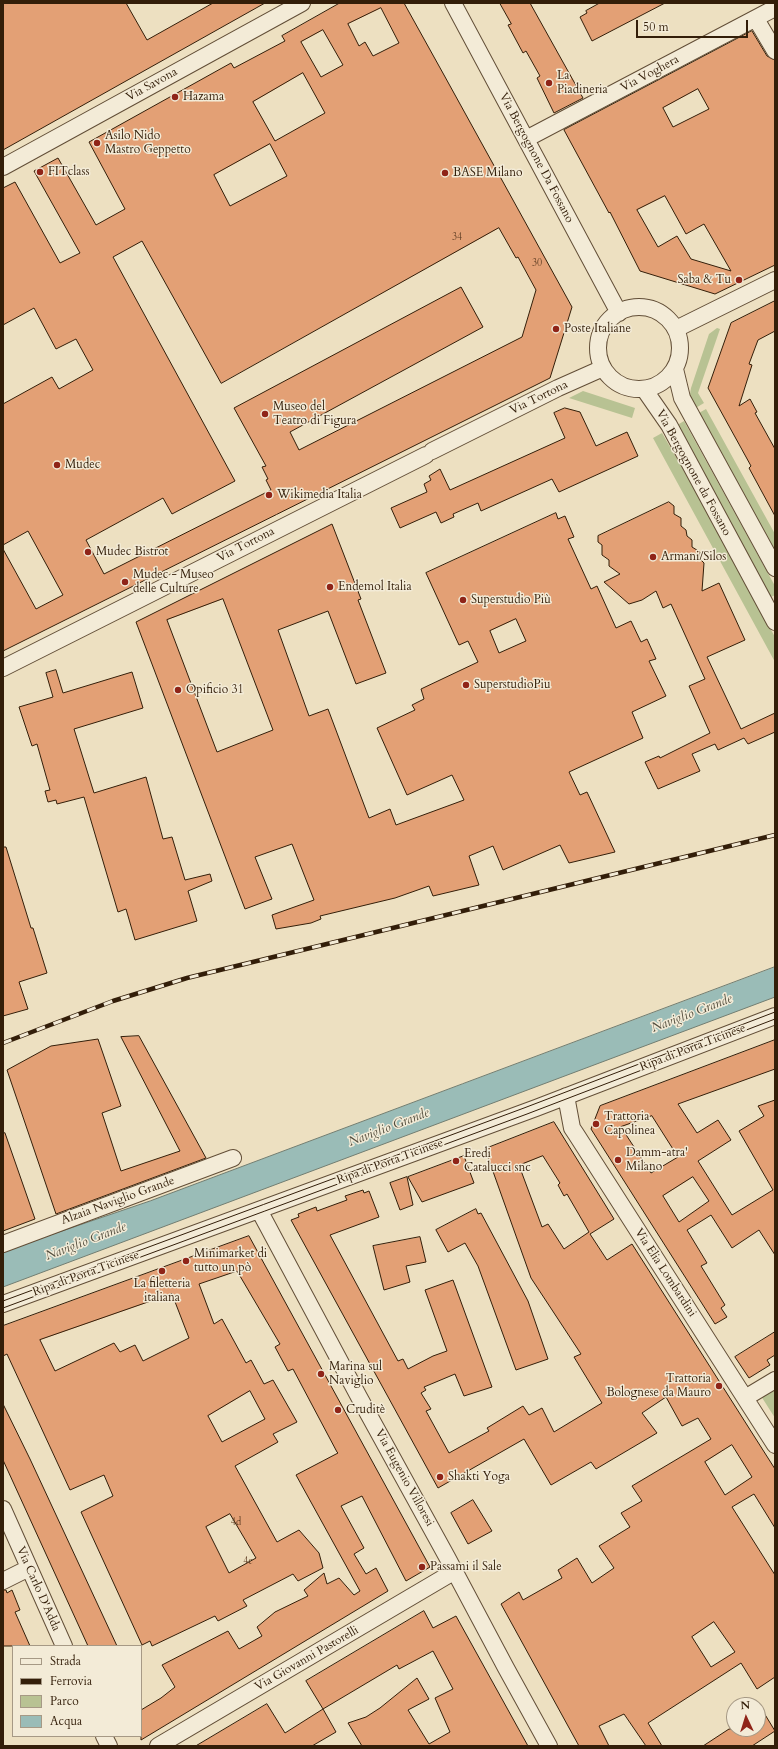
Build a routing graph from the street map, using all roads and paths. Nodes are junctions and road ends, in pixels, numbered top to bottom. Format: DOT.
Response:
graph roads {
  1 [pos="302,3"];
  2 [pos="453,3"];
  3 [pos="775,8"];
  4 [pos="756,18"];
  5 [pos="775,52"];
  6 [pos="526,139"];
  7 [pos="3,167"];
  8 [pos="775,280"];
  9 [pos="619,313"];
  10 [pos="676,329"];
  11 [pos="603,368"];
  12 [pos="675,369"];
  13 [pos="644,389"];
  14 [pos="775,568"];
  15 [pos="775,622"];
  16 [pos="3,668"];
  17 [pos="775,1016"];
  18 [pos="566,1096"];
  19 [pos="233,1158"];
  20 [pos="259,1210"];
  21 [pos="3,1244"];
  22 [pos="3,1304"];
  23 [pos="775,1380"];
  24 [pos="745,1398"];
  25 [pos="775,1445"];
  26 [pos="3,1509"];
  27 [pos="29,1568"];
  28 [pos="455,1571"];
  29 [pos="3,1581"];
  30 [pos="64,1645"];
  31 [pos="104,1737"];
  32 [pos="109,1746"];
  33 [pos="158,1746"];
  34 [pos="550,1746"];
  1 -- 7 [label="street, Via Savona"];
  2 -- 6 [label="street, Via Bergognone Da Fossano"];
  3 -- 4 [label="street, Via Voghera"];
  4 -- 5 [label="street"];
  4 -- 6 [label="street, Via Voghera"];
  6 -- 9 [label="street, Via Bergognone Da Fossano"];
  8 -- 10 [label="street"];
  9 -- 10 [label="street"];
  9 -- 11 [label="street"];
  10 -- 12 [label="street"];
  11 -- 13 [label="street"];
  11 -- 16 [label="street, Via Tortona"];
  12 -- 13 [label="street"];
  12 -- 14 [label="street"];
  13 -- 15 [label="street, Via Bergognone da Fossano"];
  17 -- 18 [label="street, Ripa di Porta Ticinese"];
  18 -- 20 [label="street, Ripa di Porta Ticinese"];
  18 -- 24 [label="street, Via Elia Lombardini"];
  19 -- 21 [label="street, Alzaia Naviglio Grande"];
  20 -- 22 [label="street, Ripa di Porta Ticinese"];
  20 -- 28 [label="street, Via Eugenio Villoresi"];
  23 -- 24 [label="street"];
  24 -- 25 [label="street, Via Elia Lombardini"];
  26 -- 27 [label="street, Via Carlo D'Adda"];
  27 -- 29 [label="street"];
  27 -- 30 [label="street, Via Carlo D'Adda"];
  28 -- 33 [label="street, Via Giovanni Pastorelli"];
  28 -- 34 [label="street, Via Eugenio Villoresi"];
  31 -- 32 [label="street"];
}
